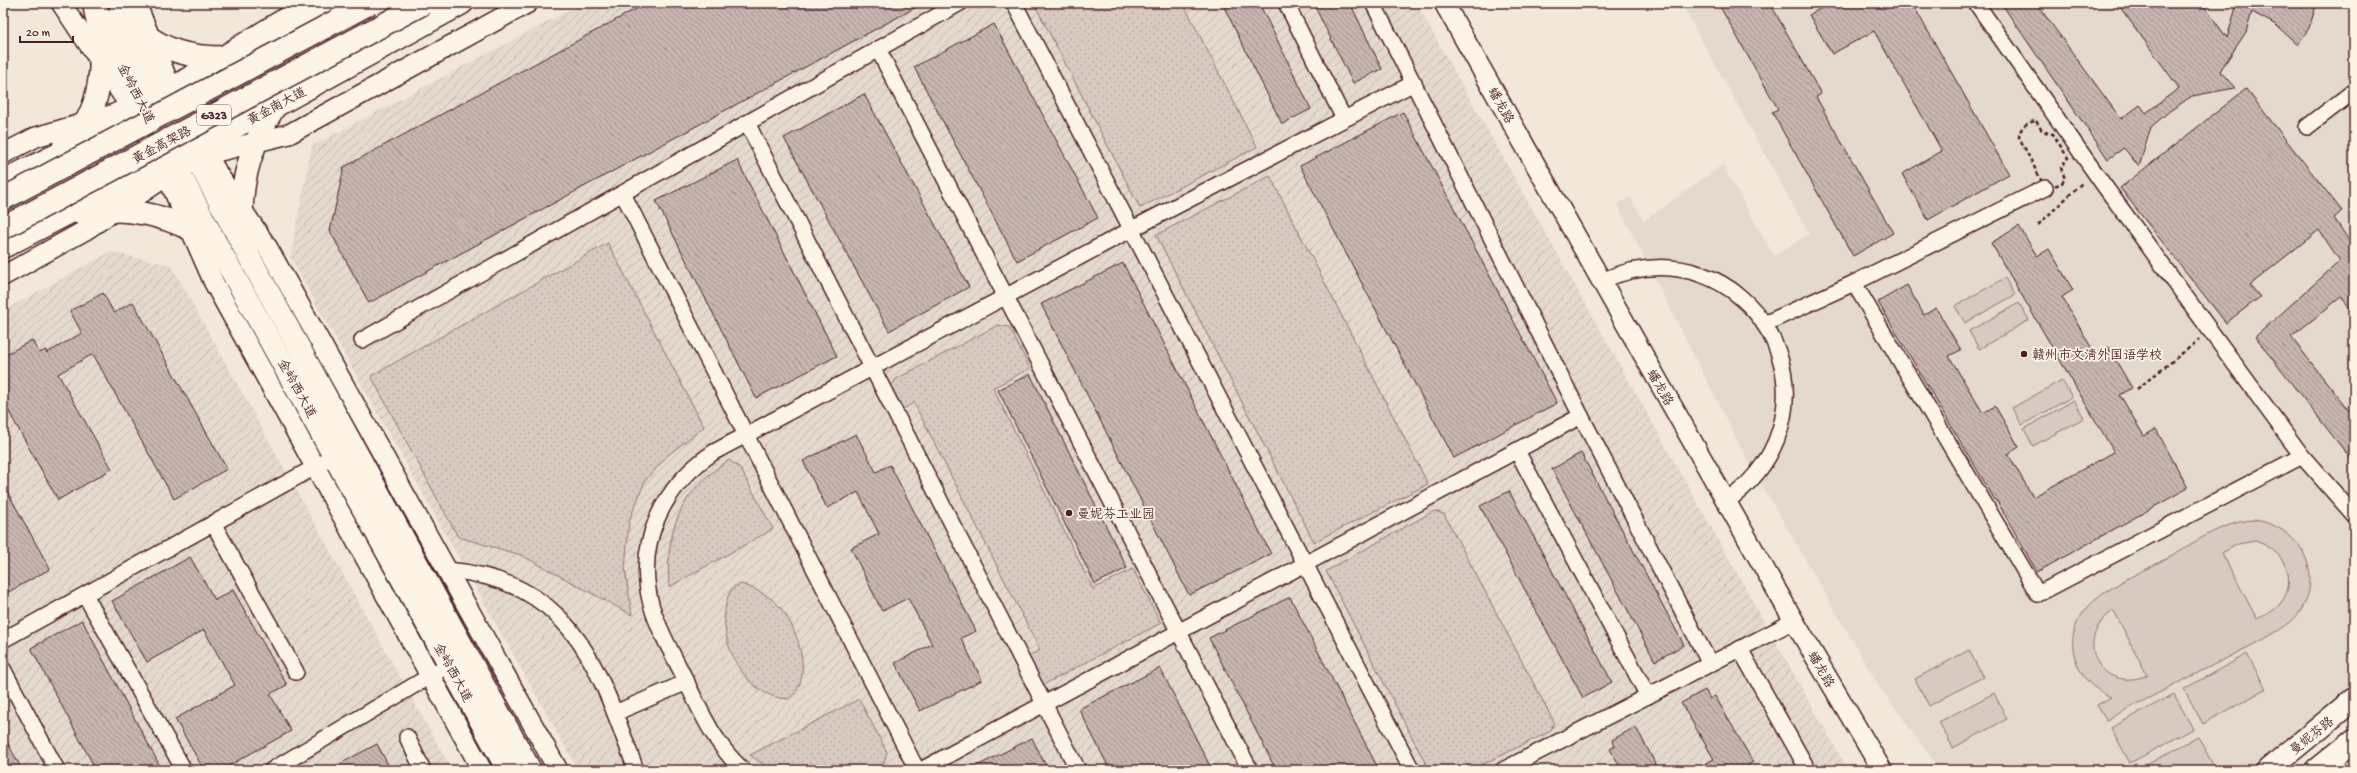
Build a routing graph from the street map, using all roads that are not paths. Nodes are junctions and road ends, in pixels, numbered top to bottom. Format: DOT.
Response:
graph roads {
  1 [pos="61,3"];
  2 [pos="309,3"];
  3 [pos="343,3"];
  4 [pos="370,3"];
  5 [pos="424,3"];
  6 [pos="462,3"];
  7 [pos="528,3"];
  8 [pos="960,3"];
  9 [pos="1014,3"];
  10 [pos="1286,3"];
  11 [pos="1373,3"];
  12 [pos="1444,3"];
  13 [pos="1976,3"];
  14 [pos="112,6"];
  15 [pos="151,39"];
  16 [pos="878,49"];
  17 [pos="246,57"];
  18 [pos="216,59"];
  19 [pos="100,63"];
  20 [pos="1414,83"];
  21 [pos="2354,91"];
  22 [pos="169,95"];
  23 [pos="275,106"];
  24 [pos="139,110"];
  25 [pos="1344,119"];
  26 [pos="86,122"];
  27 [pos="747,123"];
  28 [pos="2307,127"];
  29 [pos="256,142"];
  30 [pos="200,152"];
  31 [pos="3,154"];
  32 [pos="33,166"];
  33 [pos="170,168"];
  34 [pos="3,181"];
  35 [pos="2045,188"];
  36 [pos="623,194"];
  37 [pos="3,199"];
  38 [pos="116,210"];
  39 [pos="242,210"];
  40 [pos="61,217"];
  41 [pos="3,228"];
  42 [pos="190,228"];
  43 [pos="1132,229"];
  44 [pos="218,245"];
  45 [pos="3,247"];
  46 [pos="246,252"];
  47 [pos="3,276"];
  48 [pos="1601,281"];
  49 [pos="1854,283"];
  50 [pos="1006,297"];
  51 [pos="1764,324"];
  52 [pos="362,340"];
  53 [pos="872,368"];
  54 [pos="1581,416"];
  55 [pos="746,435"];
  56 [pos="1517,451"];
  57 [pos="335,455"];
  58 [pos="2302,456"];
  59 [pos="315,466"];
  60 [pos="1726,502"];
  61 [pos="2354,515"];
  62 [pos="213,523"];
  63 [pos="1306,564"];
  64 [pos="448,570"];
  65 [pos="85,595"];
  66 [pos="1794,621"];
  67 [pos="1179,632"];
  68 [pos="3,640"];
  69 [pos="1740,649"];
  70 [pos="450,664"];
  71 [pos="1710,664"];
  72 [pos="3,669"];
  73 [pos="296,672"];
  74 [pos="430,675"];
  75 [pos="687,682"];
  76 [pos="1648,696"];
  77 [pos="2354,700"];
  78 [pos="1044,704"];
  79 [pos="615,713"];
  80 [pos="407,737"];
  81 [pos="2354,740"];
  82 [pos="57,770"];
  83 [pos="184,770"];
  84 [pos="272,770"];
  85 [pos="423,770"];
  86 [pos="482,770"];
  87 [pos="508,770"];
  88 [pos="530,770"];
  89 [pos="558,770"];
  90 [pos="636,770"];
  91 [pos="743,770"];
  92 [pos="917,770"];
  93 [pos="921,770"];
  94 [pos="1078,770"];
  95 [pos="1250,770"];
  96 [pos="1412,770"];
  97 [pos="1503,770"];
  98 [pos="1808,770"];
  99 [pos="1882,770"];
  100 [pos="2268,770"];
  101 [pos="2317,770"];
  1 -- 19 [label="street"];
  2 -- 18 [label="street"];
  3 -- 17 [label="main road"];
  4 -- 37 [label="main road, 黄金高架路 / G323, bridge"];
  5 -- 41 [label="main road, 黄金高架路 / G323, bridge"];
  6 -- 23 [label="main road, 黄金南大道"];
  7 -- 29 [label="street"];
  8 -- 16 [label="street"];
  9 -- 43 [label="street"];
  10 -- 25 [label="street"];
  11 -- 20 [label="street"];
  12 -- 48 [label="street, 蟠龙路"];
  13 -- 58 [label="street"];
  14 -- 15 [label="main road"];
  14 -- 19 [label="main road"];
  14 -- 22 [label="main road, 金岭西大道"];
  14 -- 24 [label="main road, 金岭西大道"];
  15 -- 18 [label="main road"];
  15 -- 22 [label="street"];
  16 -- 27 [label="street"];
  16 -- 50 [label="street"];
  17 -- 18 [label="main road"];
  17 -- 22 [label="main road"];
  18 -- 22 [label="street"];
  19 -- 24 [label="street"];
  19 -- 26 [label="main road"];
  20 -- 25 [label="street"];
  20 -- 54 [label="street"];
  21 -- 28 [label="street"];
  22 -- 24 [label="main road"];
  22 -- 30 [label="main road, 金岭西大道"];
  23 -- 29 [label="main road"];
  23 -- 30 [label="main road, 黄金南大道"];
  24 -- 26 [label="street"];
  24 -- 32 [label="main road"];
  24 -- 33 [label="main road, 金岭西大道"];
  25 -- 43 [label="street"];
  26 -- 31 [label="street"];
  26 -- 32 [label="main road"];
  27 -- 36 [label="street"];
  27 -- 53 [label="street"];
  29 -- 30 [label="street"];
  29 -- 39 [label="main road"];
  30 -- 33 [label="main road, 黄金南大道"];
  30 -- 39 [label="street"];
  30 -- 46 [label="main road, 金岭西大道"];
  32 -- 34 [label="main road"];
  33 -- 38 [label="street"];
  33 -- 40 [label="main road, 黄金南大道"];
  33 -- 42 [label="street"];
  33 -- 44 [label="main road, 金岭西大道"];
  35 -- 49 [label="street"];
  36 -- 52 [label="street"];
  36 -- 55 [label="street"];
  38 -- 40 [label="main road"];
  38 -- 42 [label="main road"];
  38 -- 47 [label="street"];
  39 -- 46 [label="main road"];
  39 -- 64 [label="street"];
  40 -- 45 [label="main road, 黄金南大道"];
  42 -- 44 [label="main road"];
  42 -- 59 [label="street"];
  43 -- 50 [label="street"];
  43 -- 63 [label="street"];
  44 -- 57 [label="main road, 金岭西大道"];
  46 -- 88 [label="main road, 金岭西大道"];
  48 -- 51 [label="street"];
  48 -- 60 [label="street, 蟠龙路"];
  49 -- 51 [label="street"];
  49 -- 58 [label="street"];
  50 -- 53 [label="street"];
  50 -- 67 [label="street"];
  51 -- 60 [label="street"];
  53 -- 55 [label="street"];
  53 -- 78 [label="street"];
  54 -- 56 [label="street"];
  54 -- 71 [label="street"];
  55 -- 75 [label="street"];
  55 -- 92 [label="street"];
  56 -- 63 [label="street"];
  56 -- 76 [label="street"];
  57 -- 59 [label="street"];
  57 -- 70 [label="main road, 金岭西大道"];
  58 -- 61 [label="street"];
  59 -- 62 [label="street"];
  59 -- 74 [label="street"];
  60 -- 66 [label="street, 蟠龙路"];
  62 -- 65 [label="street"];
  62 -- 73 [label="street"];
  63 -- 67 [label="street"];
  63 -- 96 [label="street"];
  64 -- 79 [label="street"];
  64 -- 89 [label="street"];
  65 -- 68 [label="street"];
  65 -- 83 [label="street"];
  66 -- 69 [label="street"];
  66 -- 99 [label="street, 蟠龙路"];
  67 -- 78 [label="street"];
  67 -- 95 [label="street"];
  69 -- 71 [label="street"];
  69 -- 98 [label="street"];
  70 -- 74 [label="street"];
  70 -- 87 [label="main road, 金岭西大道"];
  71 -- 76 [label="street"];
  72 -- 82 [label="street"];
  74 -- 84 [label="street"];
  74 -- 86 [label="street"];
  75 -- 79 [label="street"];
  75 -- 91 [label="street"];
  76 -- 97 [label="street"];
  77 -- 100 [label="main road, 曼妮芬路"];
  78 -- 93 [label="street"];
  78 -- 94 [label="street"];
  79 -- 90 [label="street"];
  80 -- 85 [label="street"];
  81 -- 101 [label="main road"];
}
